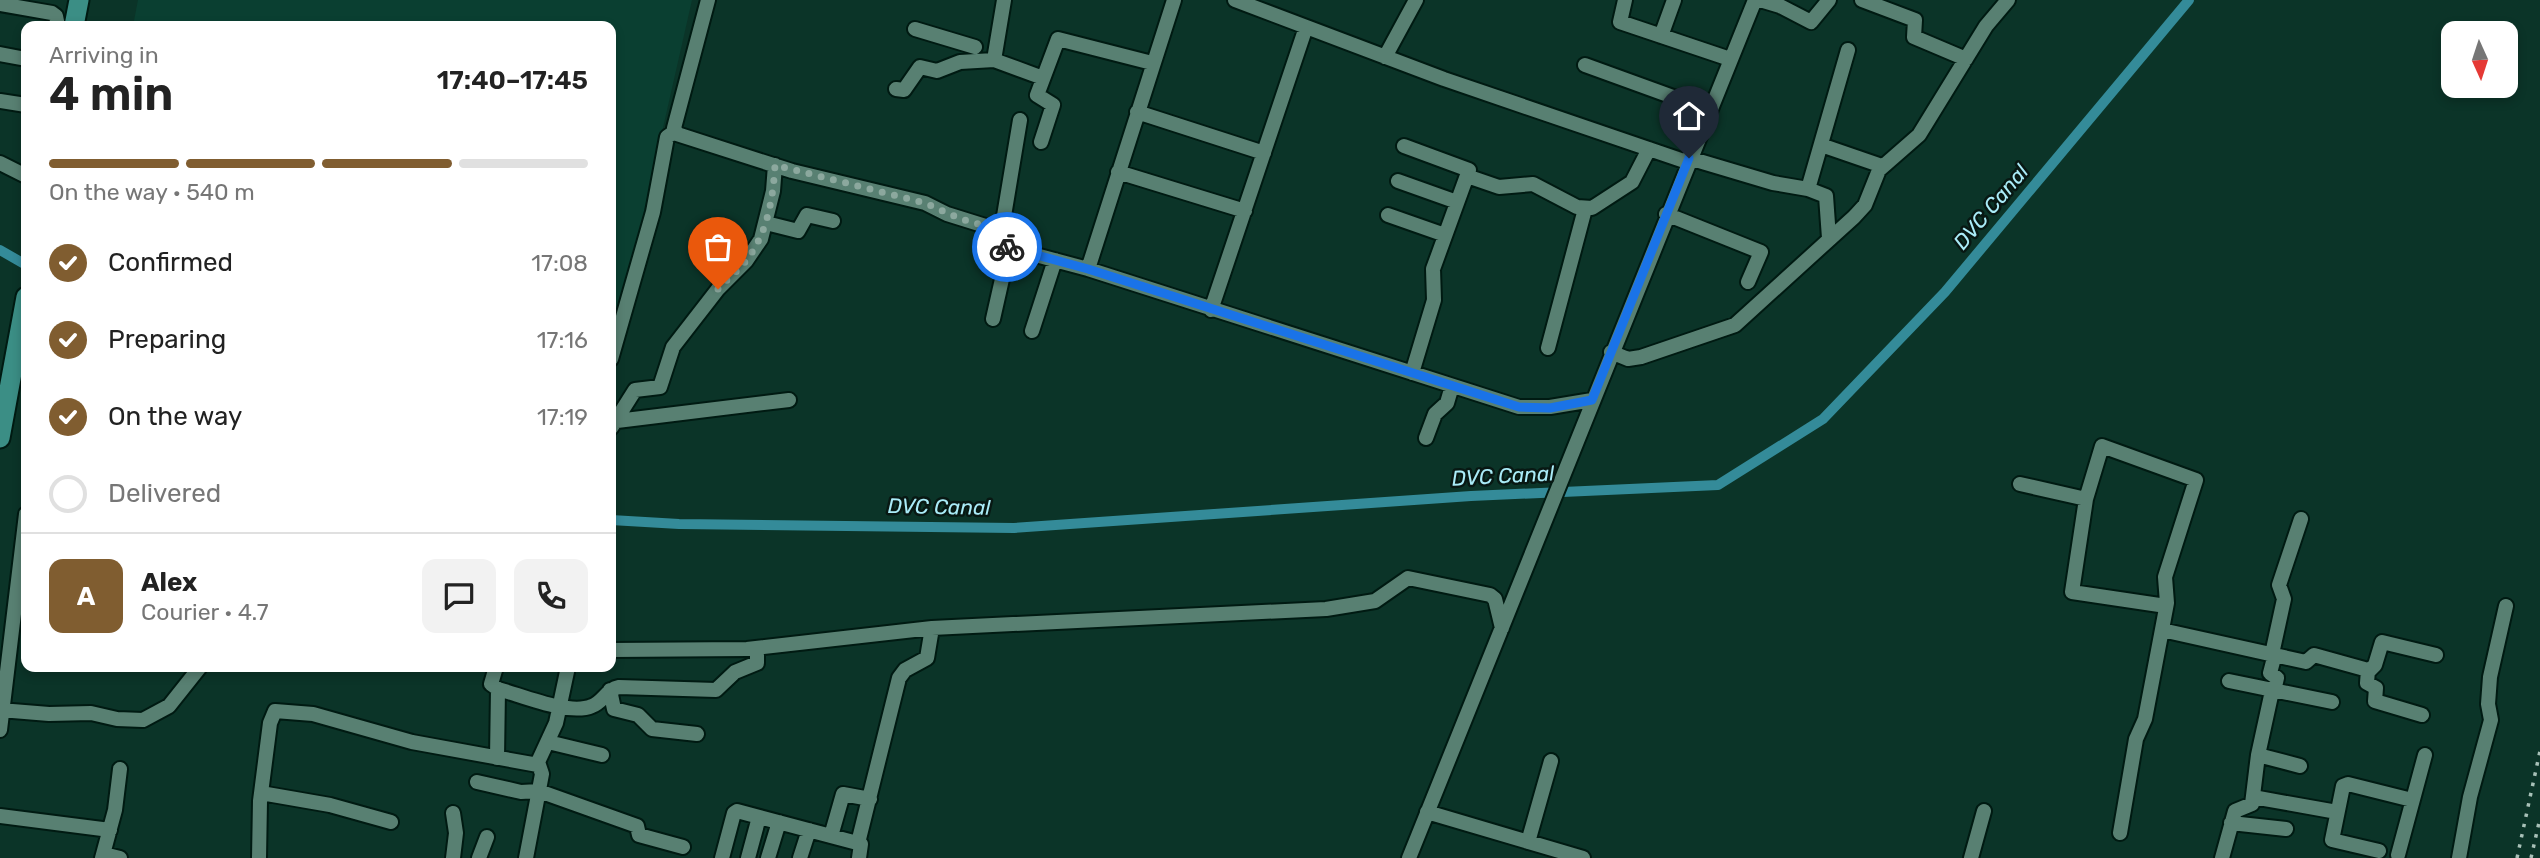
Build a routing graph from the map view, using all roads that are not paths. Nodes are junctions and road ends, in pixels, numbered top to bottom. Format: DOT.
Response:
graph roads {
  1 [pos="79,0"];
  2 [pos="708,0"];
  3 [pos="1004,0"];
  4 [pos="1174,0"];
  5 [pos="1236,0"];
  6 [pos="1416,0"];
  7 [pos="1625,0"];
  8 [pos="1674,0"];
  9 [pos="1755,0"];
  10 [pos="1760,0"];
  11 [pos="1829,0"];
  12 [pos="1862,0"];
  13 [pos="2008,0"];
  14 [pos="0,4"];
  15 [pos="57,21"];
  16 [pos="75,21"];
  17 [pos="1306,27"];
  18 [pos="915,29"];
  19 [pos="1661,36"];
  20 [pos="975,47"];
  21 [pos="1848,50"];
  22 [pos="0,54"];
  23 [pos="1385,57"];
  24 [pos="21,58"];
  25 [pos="1730,59"];
  26 [pos="1966,59"];
  27 [pos="994,60"];
  28 [pos="1152,63"];
  29 [pos="1585,65"];
  30 [pos="1043,78"];
  31 [pos="896,89"];
  32 [pos="0,101"];
  33 [pos="21,104"];
  34 [pos="1709,110"];
  35 [pos="1137,112"];
  36 [pos="1020,120"];
  37 [pos="674,132"];
  38 [pos="1041,142"];
  39 [pos="1821,145"];
  40 [pos="1404,146"];
  41 [pos="1650,149"];
  42 [pos="1264,153"];
  43 [pos="1688,160"];
  44 [pos="0,163"];
  45 [pos="775,165"];
  46 [pos="1882,166"];
  47 [pos="1118,172"];
  48 [pos="21,174"];
  49 [pos="1467,176"];
  50 [pos="1398,181"];
  51 [pos="1808,189"];
  52 [pos="1457,202"];
  53 [pos="1585,209"];
  54 [pos="1245,211"];
  55 [pos="1666,214"];
  56 [pos="1388,215"];
  57 [pos="833,221"];
  58 [pos="766,223"];
  59 [pos="997,232"];
  60 [pos="1445,235"];
  61 [pos="1829,238"];
  62 [pos="1009,248"];
  63 [pos="1055,260"];
  64 [pos="1088,269"];
  65 [pos="1748,282"];
  66 [pos="1211,310"];
  67 [pos="993,319"];
  68 [pos="1032,331"];
  69 [pos="21,339"];
  70 [pos="616,342"];
  71 [pos="1548,348"];
  72 [pos="1611,352"];
  73 [pos="17,373"];
  74 [pos="1412,373"];
  75 [pos="1452,386"];
  76 [pos="789,400"];
  77 [pos="1590,405"];
  78 [pos="616,422"];
  79 [pos="616,425"];
  80 [pos="0,433"];
  81 [pos="0,438"];
  82 [pos="1426,438"];
  83 [pos="2020,484"];
  84 [pos="2086,499"];
  85 [pos="2301,519"];
  86 [pos="21,553"];
  87 [pos="2166,606"];
  88 [pos="2507,606"];
  89 [pos="932,628"];
  90 [pos="1502,628"];
  91 [pos="2162,630"];
  92 [pos="757,649"];
  93 [pos="616,650"];
  94 [pos="2273,654"];
  95 [pos="2436,655"];
  96 [pos="2369,671"];
  97 [pos="196,672"];
  98 [pos="495,672"];
  99 [pos="567,672"];
  100 [pos="2229,681"];
  101 [pos="498,689"];
  102 [pos="610,690"];
  103 [pos="2273,691"];
  104 [pos="2332,702"];
  105 [pos="560,707"];
  106 [pos="1,710"];
  107 [pos="2422,715"];
  108 [pos="0,730"];
  109 [pos="697,734"];
  110 [pos="548,742"];
  111 [pos="602,755"];
  112 [pos="2258,755"];
  113 [pos="2425,755"];
  114 [pos="497,758"];
  115 [pos="1551,761"];
  116 [pos="538,765"];
  117 [pos="2300,766"];
  118 [pos="120,769"];
  119 [pos="477,782"];
  120 [pos="539,791"];
  121 [pos="261,793"];
  122 [pos="2253,797"];
  123 [pos="870,799"];
  124 [pos="2412,800"];
  125 [pos="1984,811"];
  126 [pos="1427,812"];
  127 [pos="2337,812"];
  128 [pos="453,813"];
  129 [pos="0,816"];
  130 [pos="759,817"];
  131 [pos="391,822"];
  132 [pos="779,822"];
  133 [pos="2231,822"];
  134 [pos="2286,829"];
  135 [pos="110,830"];
  136 [pos="809,830"];
  137 [pos="2120,833"];
  138 [pos="831,836"];
  139 [pos="487,837"];
  140 [pos="1528,842"];
  141 [pos="683,847"];
  142 [pos="859,851"];
  143 [pos="2379,851"];
  144 [pos="2399,855"];
  145 [pos="103,856"];
  146 [pos="120,858"];
  147 [pos="259,858"];
  148 [pos="453,858"];
  149 [pos="479,858"];
  150 [pos="526,858"];
  151 [pos="722,858"];
  152 [pos="748,858"];
  153 [pos="768,858"];
  154 [pos="800,858"];
  155 [pos="1409,858"];
  156 [pos="1583,858"];
  157 [pos="1970,858"];
  158 [pos="2222,858"];
  159 [pos="2459,858"];
  1 -- 16 [label="main road"];
  2 -- 37 [label="street"];
  3 -- 27 [label="street"];
  4 -- 28 [label="street"];
  5 -- 17 [label="street"];
  6 -- 23 [label="street"];
  7 -- 19 [label="street"];
  8 -- 19 [label="street"];
  9 -- 25 [label="street"];
  10 -- 11 [label="street"];
  12 -- 26 [label="street"];
  13 -- 26 [label="street"];
  14 -- 15 [label="street"];
  17 -- 23 [label="street"];
  17 -- 42 [label="street"];
  18 -- 20 [label="street"];
  19 -- 25 [label="street"];
  21 -- 39 [label="street"];
  22 -- 24 [label="street"];
  23 -- 41 [label="street"];
  25 -- 34 [label="street"];
  26 -- 46 [label="street"];
  27 -- 30 [label="street"];
  27 -- 31 [label="street"];
  28 -- 30 [label="street"];
  28 -- 35 [label="street"];
  29 -- 34 [label="street"];
  30 -- 38 [label="street"];
  32 -- 33 [label="street"];
  34 -- 43 [label="street"];
  35 -- 42 [label="street"];
  35 -- 47 [label="street"];
  36 -- 59 [label="street"];
  37 -- 45 [label="street"];
  37 -- 70 [label="street"];
  39 -- 46 [label="street"];
  39 -- 51 [label="street"];
  40 -- 49 [label="street"];
  41 -- 43 [label="street"];
  41 -- 53 [label="street"];
  42 -- 54 [label="street"];
  43 -- 51 [label="street"];
  43 -- 55 [label="street"];
  44 -- 48 [label="street"];
  45 -- 58 [label="street"];
  45 -- 59 [label="street"];
  46 -- 61 [label="street"];
  47 -- 54 [label="street"];
  47 -- 64 [label="street"];
  49 -- 52 [label="street"];
  49 -- 53 [label="street"];
  50 -- 52 [label="street"];
  51 -- 61 [label="street"];
  52 -- 60 [label="street"];
  53 -- 71 [label="street"];
  54 -- 66 [label="street"];
  55 -- 65 [label="street"];
  55 -- 72 [label="street"];
  56 -- 60 [label="street"];
  57 -- 58 [label="street"];
  58 -- 78 [label="street"];
  59 -- 62 [label="street"];
  60 -- 74 [label="street"];
  61 -- 72 [label="street"];
  62 -- 63 [label="street"];
  62 -- 67 [label="street"];
  63 -- 64 [label="street"];
  63 -- 68 [label="street"];
  64 -- 66 [label="street"];
  66 -- 74 [label="street"];
  69 -- 73 [label="main road"];
  72 -- 77 [label="street"];
  73 -- 80 [label="main road"];
  74 -- 75 [label="street"];
  75 -- 77 [label="street"];
  75 -- 82 [label="street"];
  76 -- 79 [label="street"];
  77 -- 90 [label="street"];
  80 -- 81 [label="main road"];
  83 -- 84 [label="street"];
  84 -- 87 [label="street"];
  84 -- 87 [label="street"];
  85 -- 94 [label="street"];
  86 -- 106 [label="street"];
  87 -- 91 [label="street"];
  88 -- 159 [label="street"];
  89 -- 90 [label="street"];
  89 -- 92 [label="street"];
  89 -- 123 [label="street"];
  90 -- 126 [label="street"];
  91 -- 94 [label="street"];
  91 -- 137 [label="street"];
  92 -- 93 [label="street"];
  92 -- 102 [label="street"];
  94 -- 96 [label="street"];
  94 -- 103 [label="street"];
  95 -- 96 [label="street"];
  96 -- 107 [label="street"];
  97 -- 106 [label="street"];
  98 -- 101 [label="street"];
  99 -- 105 [label="street"];
  100 -- 103 [label="street"];
  101 -- 105 [label="street"];
  101 -- 114 [label="street"];
  102 -- 105 [label="street"];
  102 -- 109 [label="street"];
  103 -- 104 [label="street"];
  103 -- 112 [label="street"];
  105 -- 110 [label="street"];
  106 -- 108 [label="street"];
  110 -- 111 [label="street"];
  110 -- 116 [label="street"];
  112 -- 117 [label="street"];
  112 -- 122 [label="street"];
  113 -- 124 [label="street"];
  114 -- 116 [label="street"];
  114 -- 121 [label="street"];
  115 -- 140 [label="street"];
  116 -- 120 [label="street"];
  118 -- 135 [label="street"];
  119 -- 120 [label="street"];
  120 -- 141 [label="street"];
  120 -- 150 [label="street"];
  121 -- 131 [label="street"];
  121 -- 147 [label="street"];
  122 -- 127 [label="street"];
  122 -- 133 [label="street"];
  123 -- 138 [label="street"];
  123 -- 142 [label="street"];
  124 -- 127 [label="street"];
  124 -- 144 [label="street"];
  125 -- 157 [label="street"];
  126 -- 140 [label="street"];
  126 -- 155 [label="street"];
  127 -- 143 [label="street"];
  128 -- 148 [label="street"];
  129 -- 135 [label="street"];
  130 -- 132 [label="street"];
  130 -- 151 [label="street"];
  130 -- 152 [label="street"];
  132 -- 136 [label="street"];
  132 -- 153 [label="street"];
  133 -- 134 [label="street"];
  133 -- 158 [label="street"];
  135 -- 145 [label="street"];
  136 -- 138 [label="street"];
  136 -- 154 [label="street"];
  138 -- 142 [label="street"];
  139 -- 149 [label="street"];
  140 -- 156 [label="street"];
  145 -- 146 [label="street"];
}
